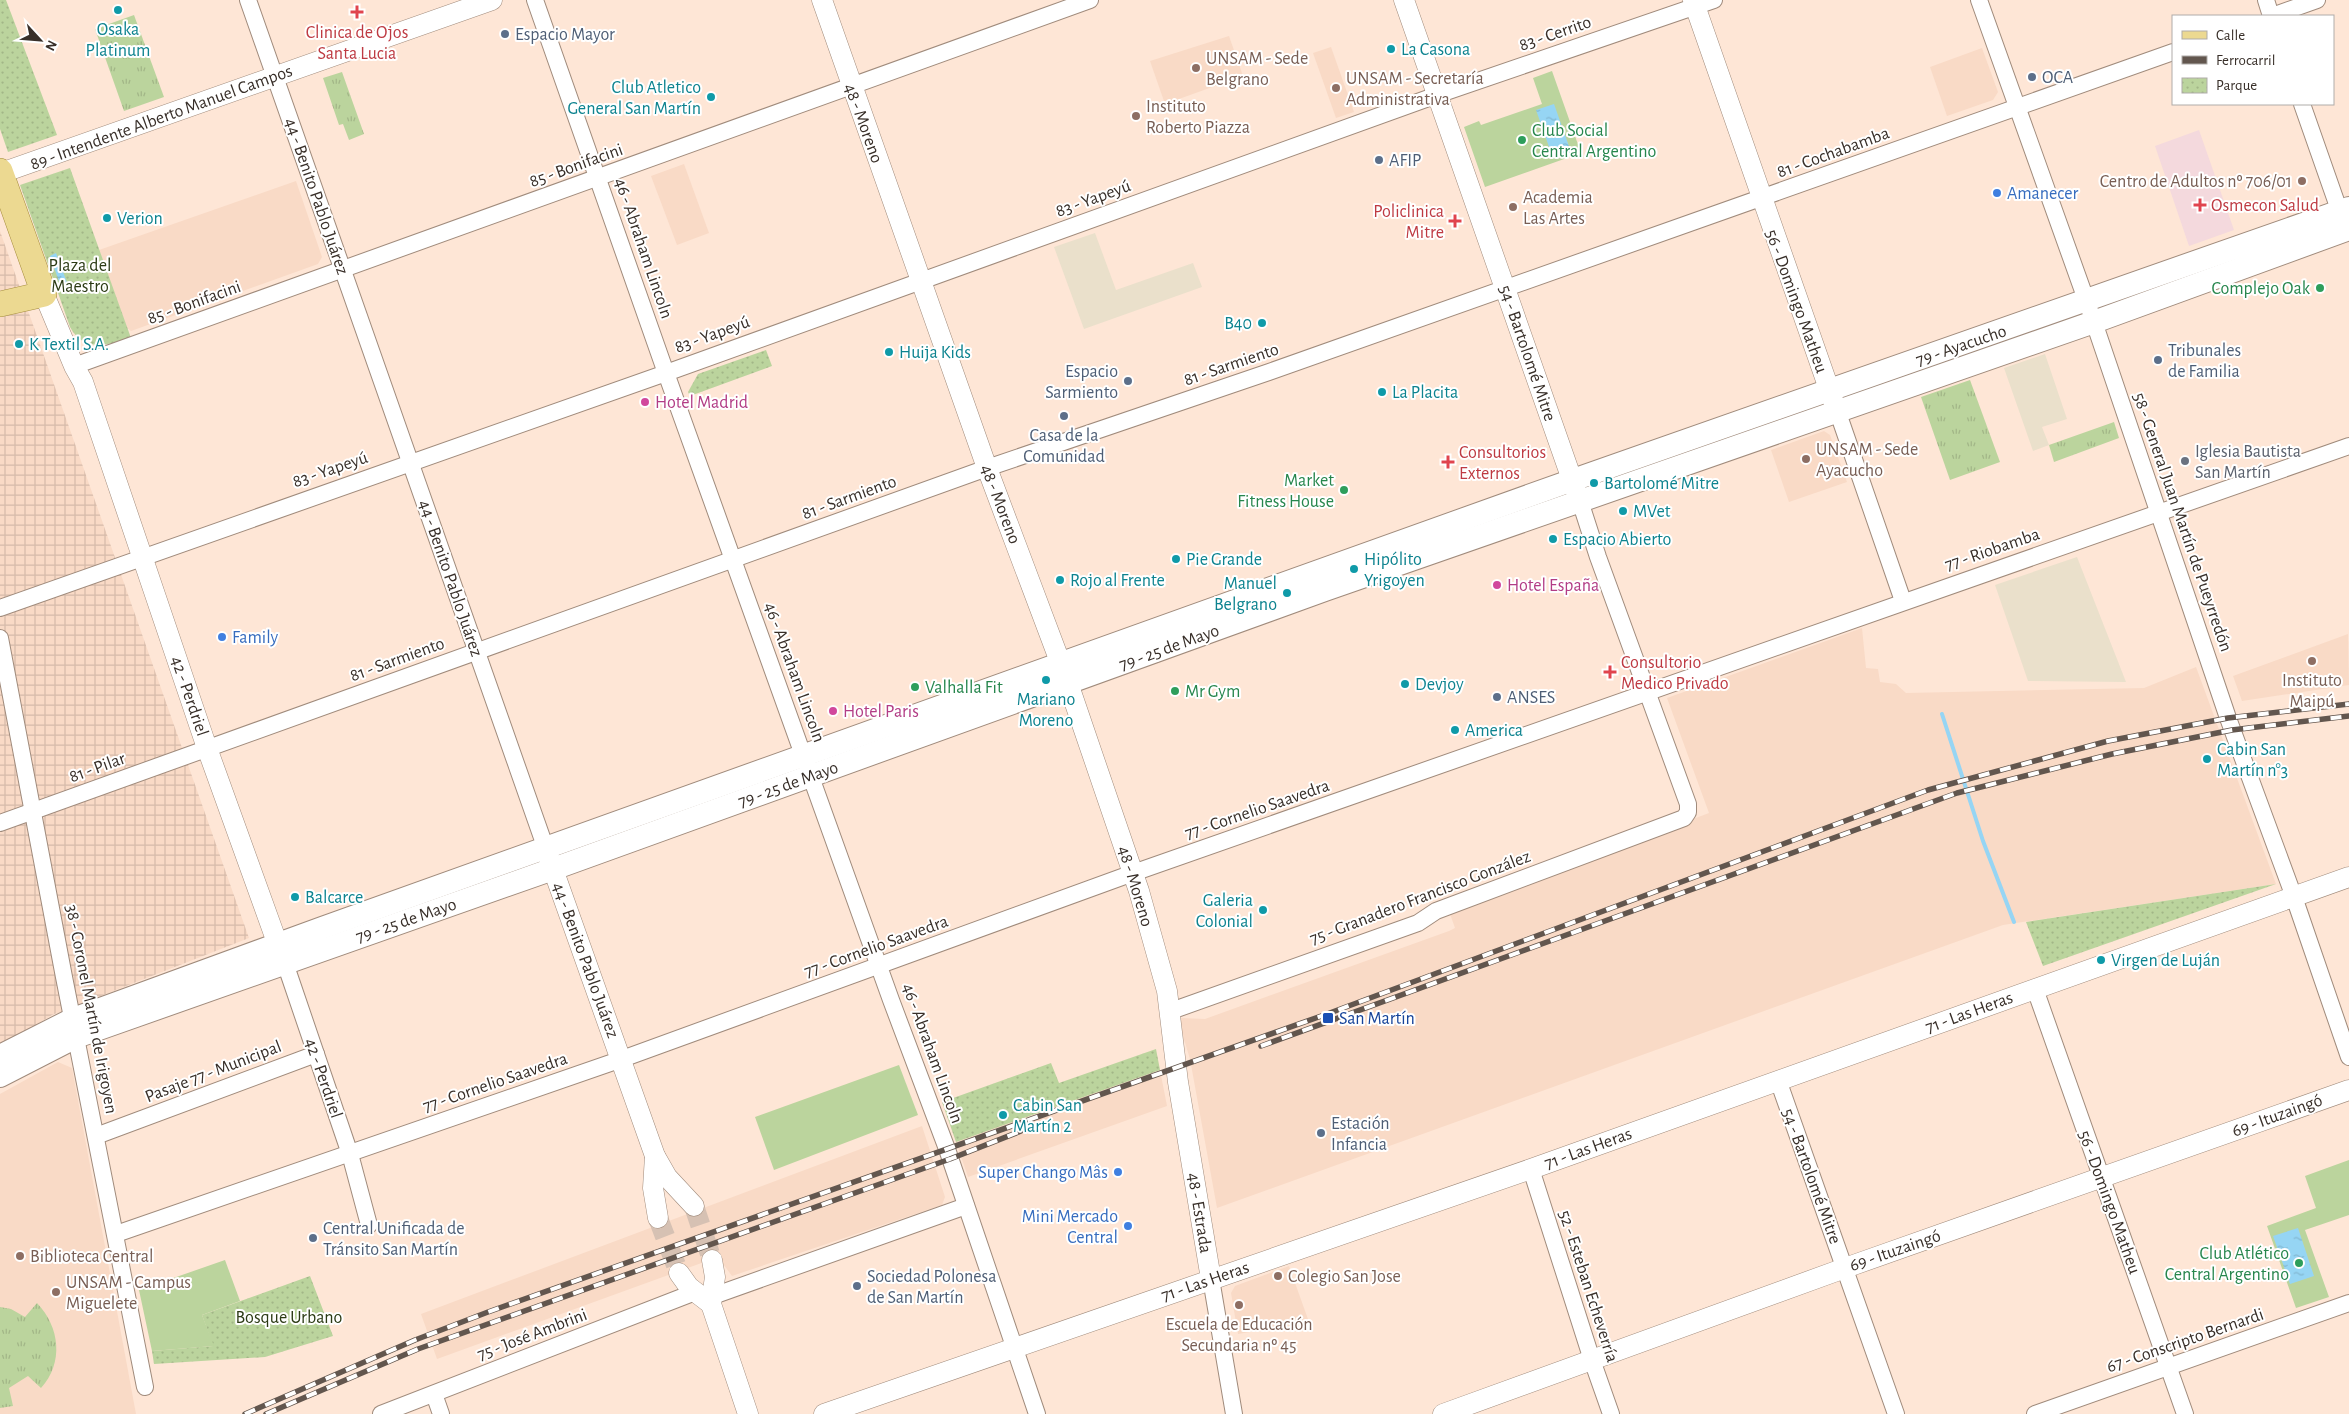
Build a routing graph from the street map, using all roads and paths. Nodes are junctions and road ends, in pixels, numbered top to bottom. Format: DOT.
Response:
graph roads {
  1 [pos="248,0"];
  2 [pos="492,0"];
  3 [pos="536,0"];
  4 [pos="822,0"];
  5 [pos="1090,0"];
  6 [pos="1404,0"];
  7 [pos="1714,0"];
  8 [pos="1979,0"];
  9 [pos="2266,0"];
  10 [pos="2317,0"];
  11 [pos="1694,3"];
  12 [pos="2272,15"];
  13 [pos="2275,15"];
  14 [pos="2172,52"];
  15 [pos="275,76"];
  16 [pos="851,87"];
  17 [pos="1437,95"];
  18 [pos="2302,105"];
  19 [pos="2018,108"];
  20 [pos="0,172"];
  21 [pos="599,179"];
  22 [pos="1761,199"];
  23 [pos="2347,223"];
  24 [pos="342,270"];
  25 [pos="920,280"];
  26 [pos="1505,289"];
  27 [pos="44,294"];
  28 [pos="2087,301"];
  29 [pos="0,304"];
  30 [pos="2094,322"];
  31 [pos="74,366"];
  32 [pos="666,372"];
  33 [pos="1833,400"];
  34 [pos="2349,446"];
  35 [pos="410,462"];
  36 [pos="987,468"];
  37 [pos="1576,490"];
  38 [pos="2159,512"];
  39 [pos="142,556"];
  40 [pos="734,560"];
  41 [pos="1903,601"];
  42 [pos="0,608"];
  43 [pos="0,638"];
  44 [pos="477,652"];
  45 [pos="1064,674"];
  46 [pos="1648,692"];
  47 [pos="208,748"];
  48 [pos="807,766"];
  49 [pos="34,812"];
  50 [pos="1684,818"];
  51 [pos="0,823"];
  52 [pos="549,859"];
  53 [pos="1133,873"];
  54 [pos="2349,877"];
  55 [pos="2294,897"];
  56 [pos="282,954"];
  57 [pos="880,966"];
  58 [pos="2035,989"];
  59 [pos="1171,1011"];
  60 [pos="75,1028"];
  61 [pos="316,1054"];
  62 [pos="0,1056"];
  63 [pos="2349,1057"];
  64 [pos="622,1059"];
  65 [pos="0,1076"];
  66 [pos="1778,1080"];
  67 [pos="2349,1090"];
  68 [pos="96,1136"];
  69 [pos="350,1154"];
  70 [pos="656,1156"];
  71 [pos="1531,1169"];
  72 [pos="2102,1178"];
  73 [pos="694,1206"];
  74 [pos="966,1206"];
  75 [pos="658,1218"];
  76 [pos="369,1225"];
  77 [pos="116,1234"];
  78 [pos="712,1260"];
  79 [pos="1845,1268"];
  80 [pos="679,1273"];
  81 [pos="1211,1279"];
  82 [pos="707,1298"];
  83 [pos="2349,1303"];
  84 [pos="1014,1348"];
  85 [pos="1592,1360"];
  86 [pos="2170,1368"];
  87 [pos="145,1387"];
  88 [pos="434,1394"];
  89 [pos="381,1414"];
  90 [pos="441,1414"];
  91 [pos="748,1414"];
  92 [pos="824,1414"];
  93 [pos="1037,1414"];
  94 [pos="1234,1414"];
  95 [pos="1443,1414"];
  96 [pos="1611,1414"];
  97 [pos="1896,1414"];
  98 [pos="2035,1414"];
  99 [pos="2185,1414"];
  1 -- 15 [label="street, 44 - Benito Pablo Juárez"];
  2 -- 15 [label="street, 89 - Intendente Alberto Manuel Campos"];
  3 -- 21 [label="street, 46 - Abraham Lincoln"];
  4 -- 16 [label="street, 48 - Moreno"];
  5 -- 16 [label="street, 85 - Bonifacini"];
  6 -- 17 [label="street, 54 - Bartolomé Mitre"];
  7 -- 11 [label="street, 83 - Cerrito"];
  8 -- 19 [label="street, 58 - General Juan Martín de Pueyrredón"];
  9 -- 12 [label="street"];
  10 -- 13 [label="street"];
  11 -- 17 [label="street, 83 - Cerrito"];
  11 -- 22 [label="street, 56 - Domingo Matheu"];
  14 -- 19 [label="street, 81 - Cochabamba"];
  15 -- 20 [label="street, 89 - Intendente Alberto Manuel Campos"];
  15 -- 24 [label="street, 44 - Benito Pablo Juárez"];
  16 -- 21 [label="street, 85 - Bonifacini"];
  16 -- 25 [label="street, 48 - Moreno"];
  17 -- 25 [label="street, 83 - Yapeyú"];
  17 -- 26 [label="street, 54 - Bartolomé Mitre"];
  18 -- 23 [label="street"];
  19 -- 22 [label="street, 81 - Cochabamba"];
  19 -- 28 [label="street, 58 - General Juan Martín de Pueyrredón"];
  20 -- 27 [label="main road, 42 - Perdriel"];
  21 -- 24 [label="street, 85 - Bonifacini"];
  21 -- 32 [label="street, 46 - Abraham Lincoln"];
  22 -- 26 [label="street, 81 - Cochabamba"];
  22 -- 33 [label="street, 56 - Domingo Matheu"];
  23 -- 28 [label="main road, 79 - Ayacucho"];
  23 -- 30 [label="main road, 79 - Ayacucho"];
  24 -- 31 [label="street, 85 - Bonifacini"];
  24 -- 35 [label="street, 44 - Benito Pablo Juárez"];
  25 -- 32 [label="street, 83 - Yapeyú"];
  25 -- 36 [label="street, 48 - Moreno"];
  26 -- 36 [label="street, 81 - Sarmiento"];
  26 -- 37 [label="street, 54 - Bartolomé Mitre"];
  27 -- 29 [label="main road"];
  27 -- 31 [label="street, 42 - Perdriel"];
  28 -- 30 [label="street, 58 - General Juan Martín de Pueyrredón"];
  28 -- 33 [label="main road, 79 - Ayacucho"];
  30 -- 33 [label="main road, 79 - Ayacucho"];
  30 -- 38 [label="street, 58 - General Juan Martín de Pueyrredón"];
  31 -- 39 [label="street, 42 - Perdriel"];
  32 -- 35 [label="street, 83 - Yapeyú"];
  32 -- 40 [label="street, 46 - Abraham Lincoln"];
  33 -- 37 [label="main road, 79 - Ayacucho"];
  33 -- 41 [label="street, 56 - Domingo Matheu"];
  34 -- 38 [label="street, 77 - Riobamba"];
  35 -- 39 [label="street, 83 - Yapeyú"];
  35 -- 44 [label="street, 44 - Benito Pablo Juárez"];
  36 -- 40 [label="street, 81 - Sarmiento"];
  36 -- 45 [label="street, 48 - Moreno"];
  37 -- 45 [label="main road, 79 - 25 de Mayo"];
  37 -- 46 [label="street, 54 - Bartolomé Mitre"];
  38 -- 41 [label="street, 77 - Riobamba"];
  38 -- 55 [label="street, 58 - General Juan Martín de Pueyrredón"];
  39 -- 42 [label="street, 83 - Yapeyú"];
  39 -- 47 [label="street, 42 - Perdriel"];
  40 -- 44 [label="street, 81 - Sarmiento"];
  40 -- 48 [label="street, 46 - Abraham Lincoln"];
  41 -- 46 [label="street, 77 - Riobamba"];
  43 -- 49 [label="street, 38 - Coronel Martín de Irigoyen"];
  44 -- 47 [label="street, 81 - Sarmiento"];
  44 -- 52 [label="street, 44 - Benito Pablo Juárez"];
  45 -- 48 [label="main road, 79 - 25 de Mayo"];
  45 -- 53 [label="street, 48 - Moreno"];
  46 -- 50 [label="street, 54 - Bartolomé Mitre"];
  46 -- 53 [label="street, 77 - Cornelio Saavedra"];
  47 -- 49 [label="street, 81 - Pilar"];
  47 -- 56 [label="street, 42 - Perdriel"];
  48 -- 52 [label="main road, 79 - 25 de Mayo"];
  48 -- 57 [label="street, 46 - Abraham Lincoln"];
  49 -- 51 [label="street, 81 - Pilar"];
  49 -- 60 [label="street, 38 - Coronel Martín de Irigoyen"];
  50 -- 59 [label="street, 75 - Granadero Francisco González"];
  52 -- 56 [label="main road, 79 - 25 de Mayo"];
  52 -- 64 [label="street, 44 - Benito Pablo Juárez"];
  53 -- 57 [label="street, 77 - Cornelio Saavedra"];
  53 -- 59 [label="street, 48 - Moreno"];
  54 -- 55 [label="street, 71 - Las Heras"];
  55 -- 58 [label="street, 71 - Las Heras"];
  55 -- 63 [label="street, 58 - General Juan Martín de Pueyrredón"];
  56 -- 60 [label="main road, 79 - 25 de Mayo"];
  56 -- 61 [label="street, 42 - Perdriel"];
  57 -- 64 [label="street, 77 - Cornelio Saavedra"];
  57 -- 74 [label="street, 46 - Abraham Lincoln"];
  58 -- 66 [label="street, 71 - Las Heras"];
  58 -- 72 [label="street, 56 - Domingo Matheu"];
  59 -- 81 [label="street, 48 - Estrada"];
  60 -- 62 [label="main road, 79 - 25 de Mayo"];
  60 -- 65 [label="main road, 79 - 25 de Mayo"];
  60 -- 68 [label="street, 38 - Coronel Martín de Irigoyen"];
  61 -- 68 [label="street, Pasaje 77 - Municipal"];
  61 -- 69 [label="street, 42 - Perdriel"];
  64 -- 69 [label="street, 77 - Cornelio Saavedra"];
  64 -- 70 [label="street, 44 - Benito Pablo Juárez"];
  66 -- 71 [label="street, 71 - Las Heras"];
  66 -- 79 [label="street, 54 - Bartolomé Mitre"];
  67 -- 72 [label="street, 69 - Ituzaingó"];
  68 -- 77 [label="street, 38 - Coronel Martín de Irigoyen"];
  69 -- 76 [label="street, 42 - Perdriel"];
  69 -- 77 [label="street, 77 - Cornelio Saavedra"];
  70 -- 73 [label="street, 44 - Benito Pablo Juárez"];
  70 -- 75 [label="street, 44 - Benito Pablo Juárez"];
  71 -- 81 [label="street, 71 - Las Heras"];
  71 -- 85 [label="street, 52 - Esteban Echeverría"];
  72 -- 79 [label="street, 69 - Ituzaingó"];
  72 -- 86 [label="street, 56 - Domingo Matheu"];
  74 -- 82 [label="street, 75 - José Ambrini"];
  74 -- 84 [label="street, 46 - Abraham Lincoln"];
  77 -- 87 [label="street, 38 - Coronel Martín de Irigoyen"];
  78 -- 82 [label="street"];
  79 -- 85 [label="street, 69 - Ituzaingó"];
  79 -- 97 [label="street, 54 - Bartolomé Mitre"];
  80 -- 82 [label="street"];
  81 -- 84 [label="street, 71 - Las Heras"];
  81 -- 94 [label="street, 48 - Estrada"];
  82 -- 88 [label="street, 75 - José Ambrini"];
  82 -- 91 [label="street"];
  83 -- 86 [label="street, 67 - Conscripto Bernardi"];
  84 -- 92 [label="street, 71 - Las Heras"];
  84 -- 93 [label="street, 46 - Abraham Lincoln"];
  85 -- 95 [label="street, 69 - Ituzaingó"];
  85 -- 96 [label="street, 52 - Esteban Echeverría"];
  86 -- 98 [label="street, 67 - Conscripto Bernardi"];
  86 -- 99 [label="street, 56 - Domingo Matheu"];
  88 -- 89 [label="street, 75 - José Ambrini"];
  88 -- 90 [label="street"];
}
